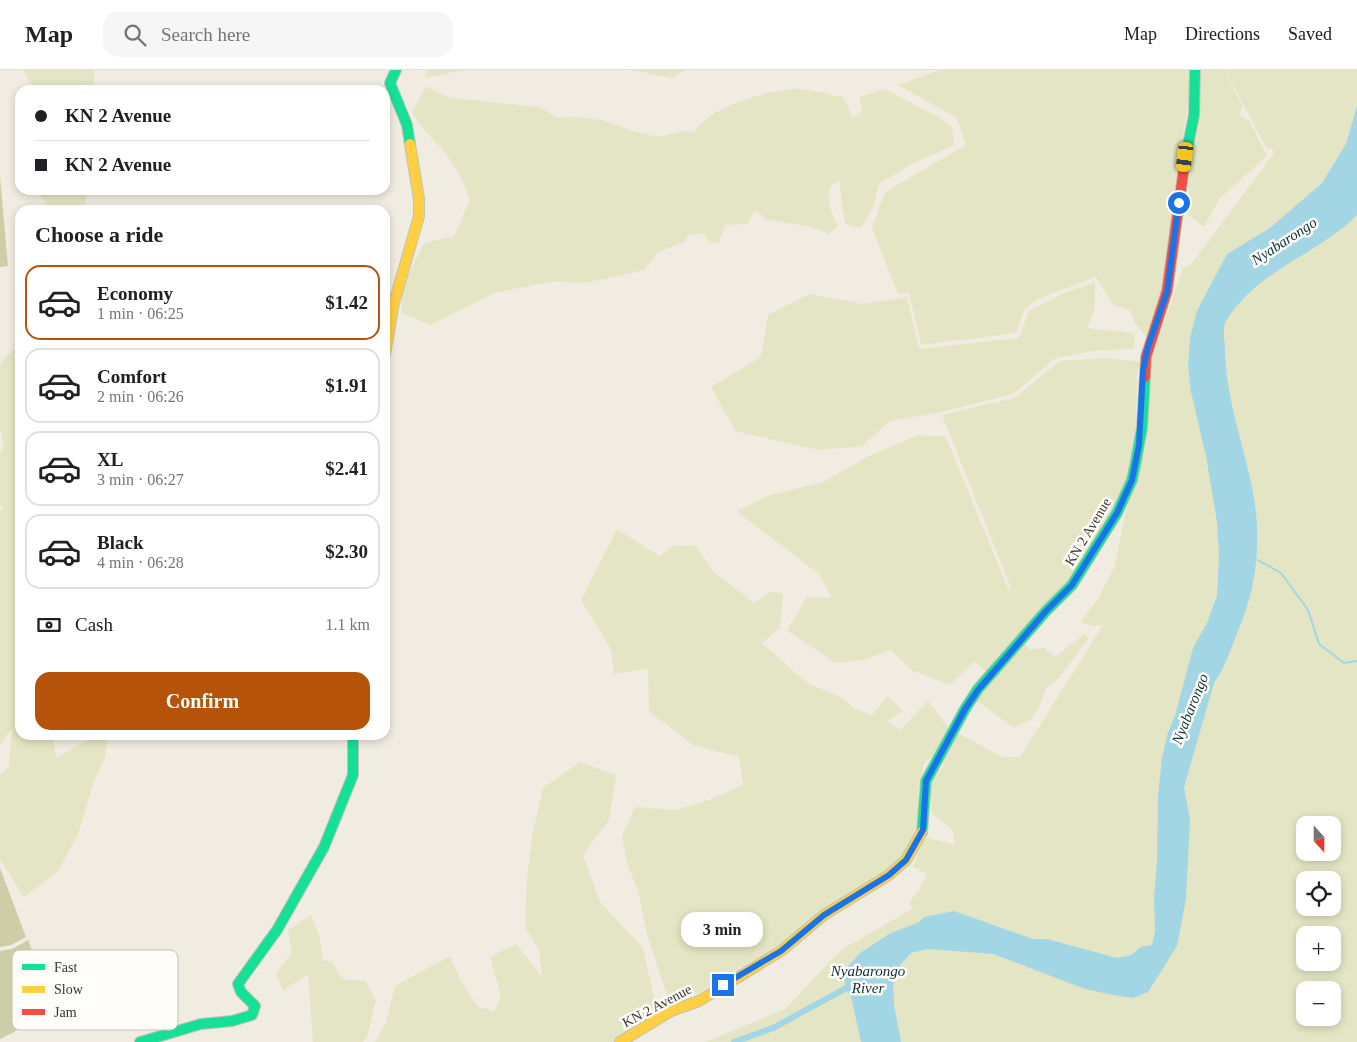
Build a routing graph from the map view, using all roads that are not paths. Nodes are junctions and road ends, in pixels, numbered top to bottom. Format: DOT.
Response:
graph roads {
  1 [pos="396,70"];
  2 [pos="1196,70"];
  3 [pos="390,326"];
  4 [pos="353,740"];
  5 [pos="140,1042"];
  6 [pos="620,1042"];
  1 -- 3 [label="main road"];
  2 -- 6 [label="main road, KN 2 Avenue"];
  4 -- 5 [label="main road"];
}
